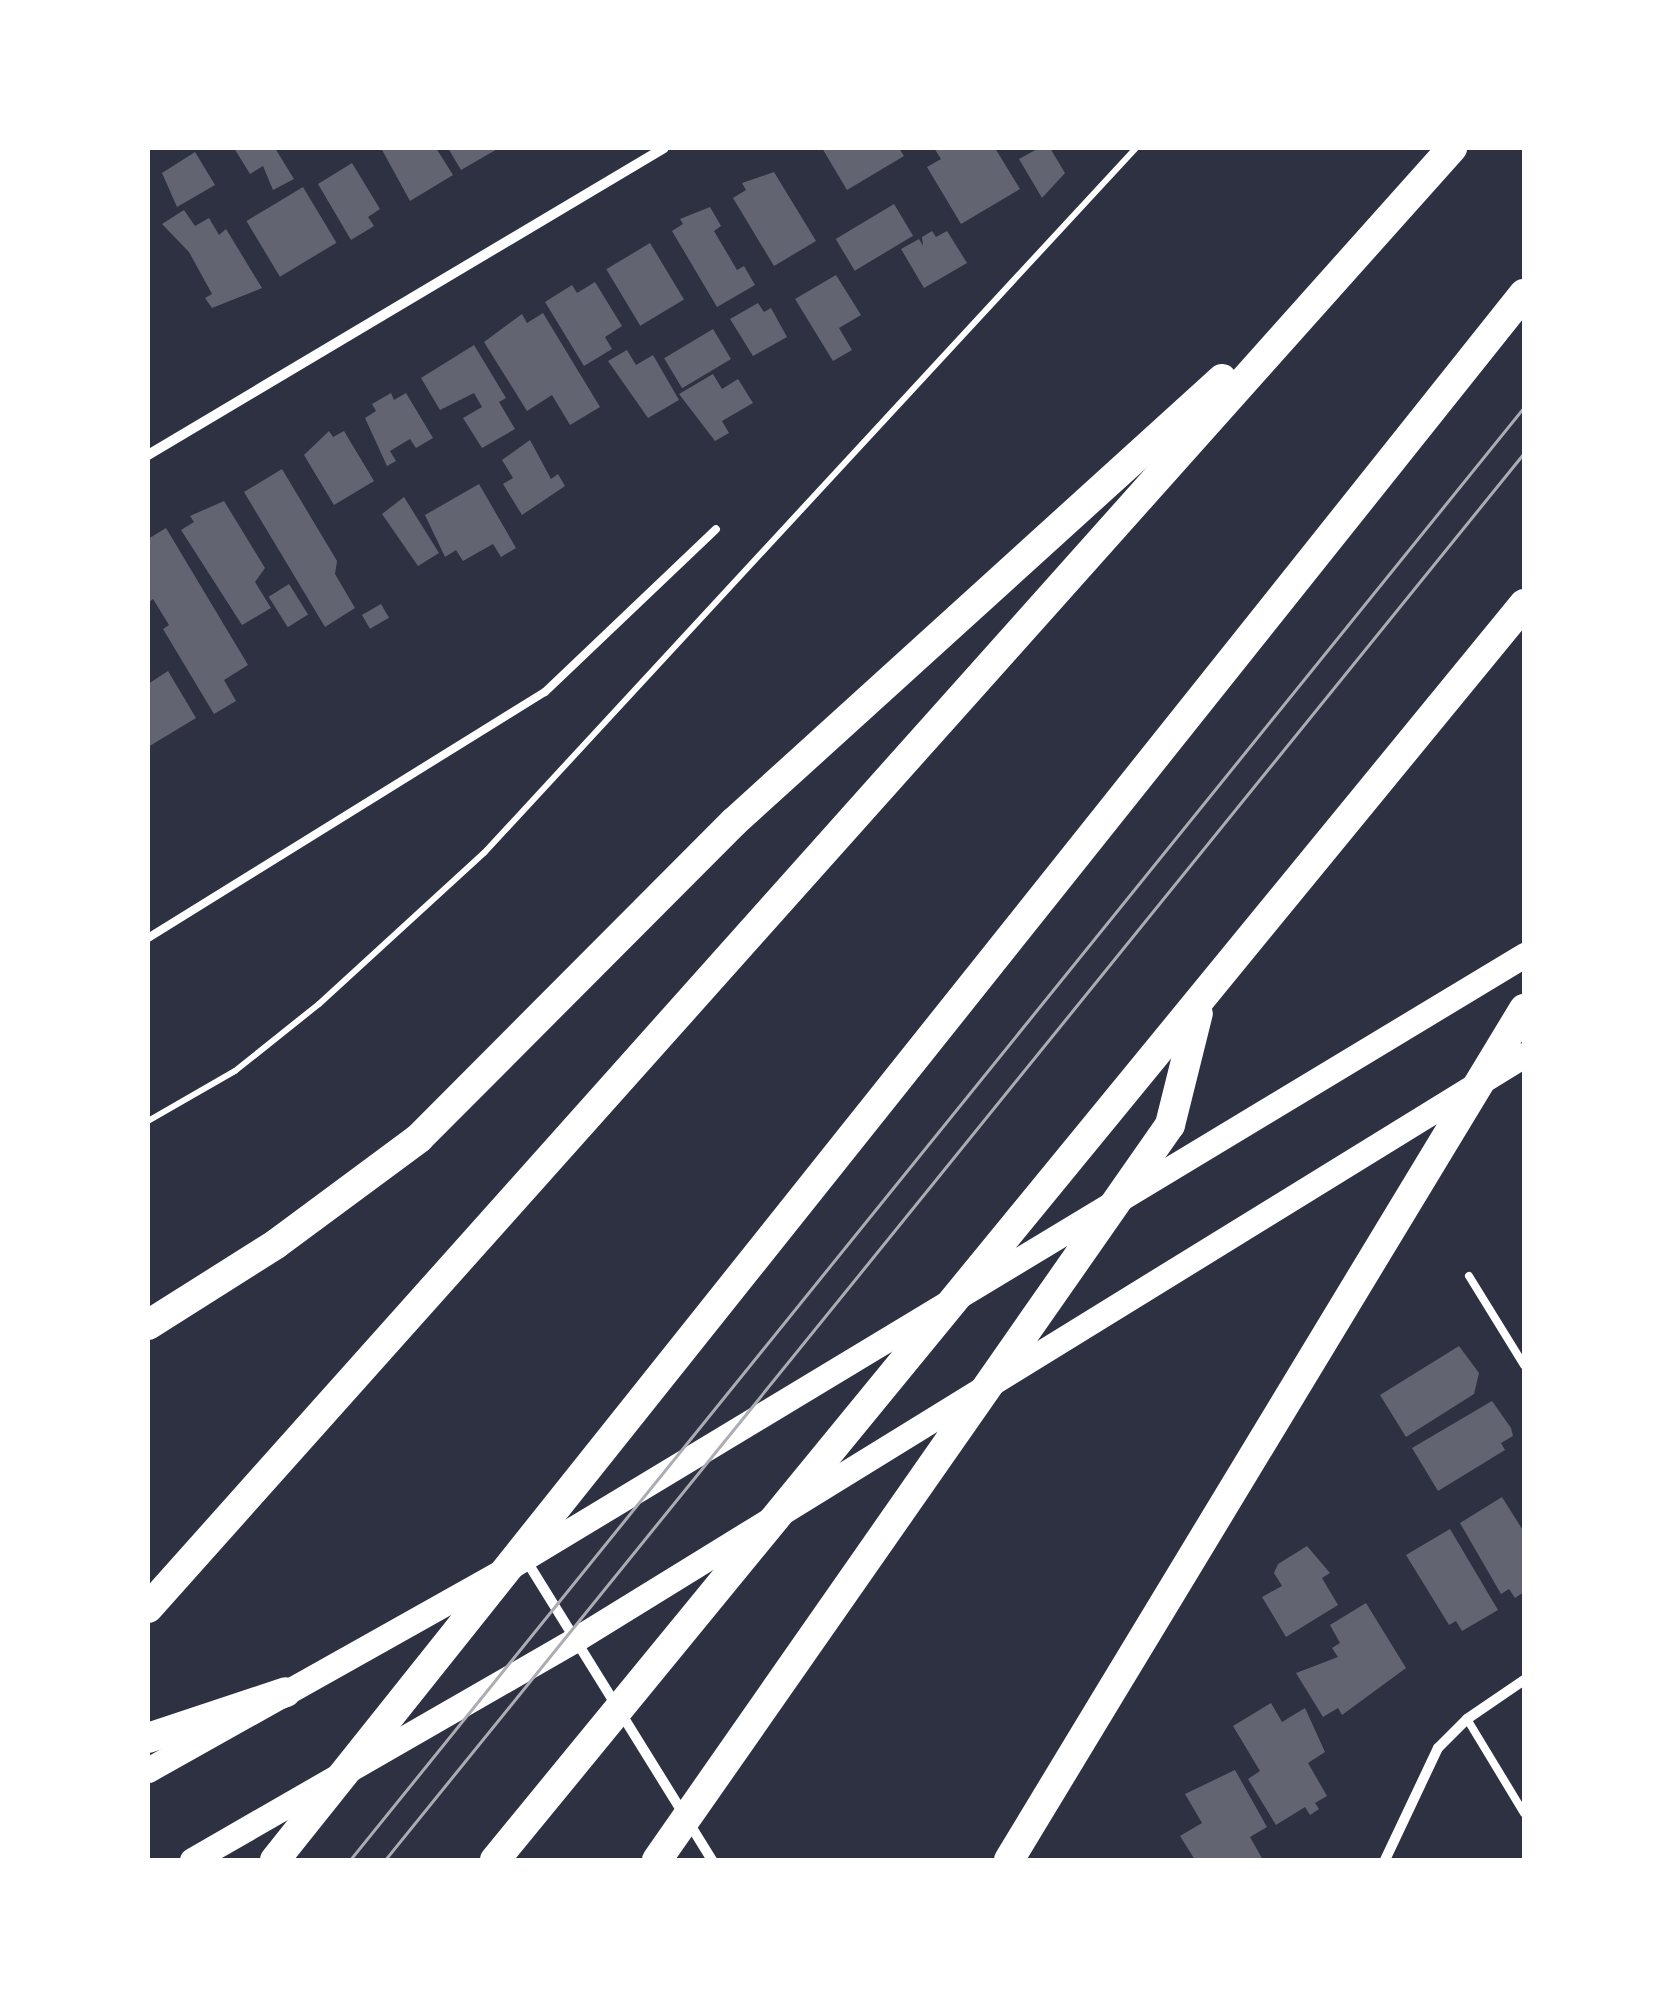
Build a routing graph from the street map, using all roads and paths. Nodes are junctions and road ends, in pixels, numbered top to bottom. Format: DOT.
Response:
graph roads {
  1 [pos="664,148"];
  2 [pos="1136,148"];
  3 [pos="1452,148"];
  4 [pos="1343,270"];
  5 [pos="1524,294"];
  6 [pos="148,455"];
  7 [pos="716,529"];
  8 [pos="1524,604"];
  9 [pos="148,938"];
  10 [pos="1524,955"];
  11 [pos="1200,1005"];
  12 [pos="1524,1009"];
  13 [pos="1524,1055"];
  14 [pos="148,1121"];
  15 [pos="1469,1276"];
  16 [pos="148,1325"];
  17 [pos="1524,1365"];
  18 [pos="524,1558"];
  19 [pos="148,1608"];
  20 [pos="574,1640"];
  21 [pos="1524,1680"];
  22 [pos="286,1692"];
  23 [pos="1467,1719"];
  24 [pos="148,1738"];
  25 [pos="148,1770"];
  26 [pos="1524,1813"];
  27 [pos="192,1860"];
  28 [pos="275,1860"];
  29 [pos="495,1860"];
  30 [pos="656,1860"];
  31 [pos="712,1860"];
  32 [pos="1009,1860"];
  33 [pos="1385,1860"];
  1 -- 6 [label="street"];
  2 -- 14 [label="path"];
  3 -- 4 [label="highway"];
  4 -- 16 [label="highway"];
  4 -- 19 [label="highway"];
  5 -- 28 [label="highway"];
  7 -- 9 [label="lane"];
  8 -- 11 [label="highway"];
  10 -- 18 [label="main road"];
  11 -- 29 [label="highway"];
  11 -- 30 [label="highway"];
  12 -- 32 [label="highway"];
  13 -- 20 [label="main road"];
  15 -- 17 [label="lane"];
  18 -- 20 [label="street"];
  18 -- 22 [label="main road"];
  20 -- 27 [label="main road"];
  20 -- 31 [label="street"];
  21 -- 23 [label="street"];
  22 -- 24 [label="highway"];
  22 -- 25 [label="main road"];
  23 -- 26 [label="lane"];
  23 -- 33 [label="street"];
}
